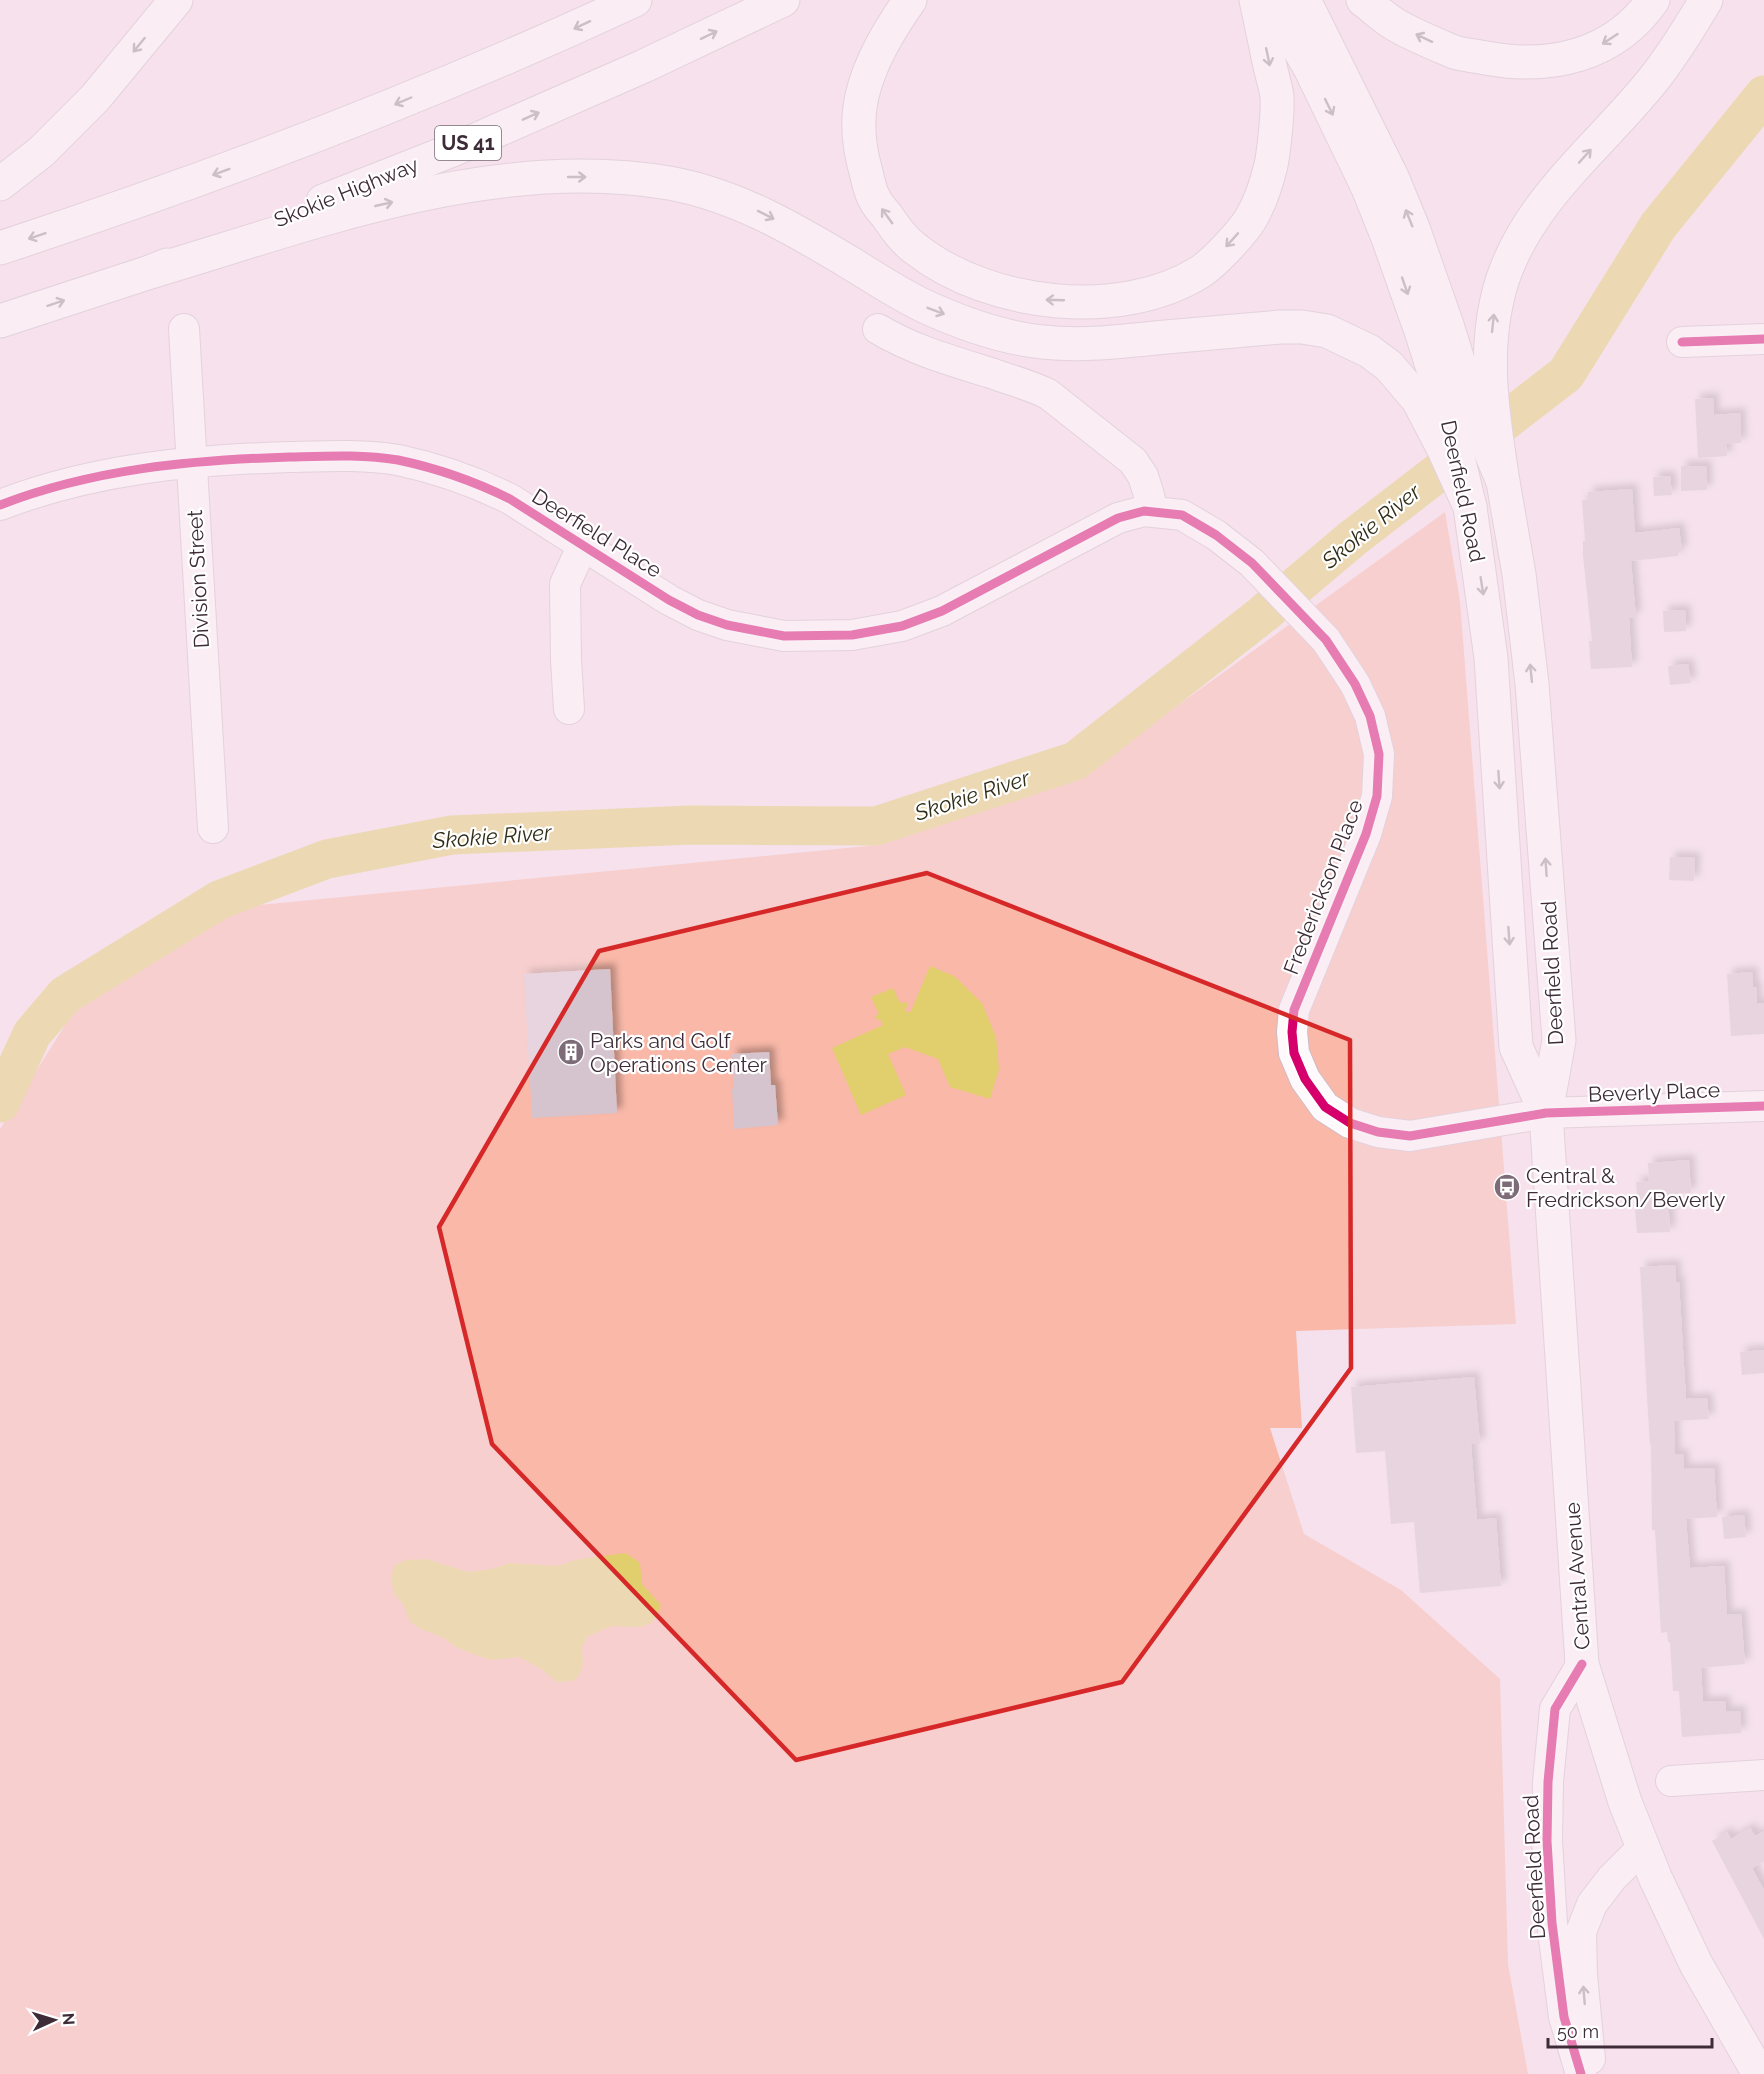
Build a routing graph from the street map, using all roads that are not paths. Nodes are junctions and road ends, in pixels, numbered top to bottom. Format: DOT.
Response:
graph roads {
  1 [pos="176,0"];
  2 [pos="635,0"];
  3 [pos="783,0"];
  4 [pos="910,0"];
  5 [pos="1256,0"];
  6 [pos="1271,0"];
  7 [pos="1304,0"];
  8 [pos="1363,0"];
  9 [pos="1653,0"];
  10 [pos="1706,0"];
  11 [pos="0,184"];
  12 [pos="0,248"];
  13 [pos="147,273"];
  14 [pos="0,321"];
  15 [pos="184,329"];
  16 [pos="878,329"];
  17 [pos="1764,339"];
  18 [pos="1682,342"];
  19 [pos="1456,426"];
  20 [pos="193,464"];
  21 [pos="1503,482"];
  22 [pos="0,505"];
  23 [pos="1152,510"];
  24 [pos="583,545"];
  25 [pos="569,709"];
  26 [pos="213,828"];
  27 [pos="1764,1106"];
  28 [pos="1546,1113"];
  29 [pos="1582,1664"];
  30 [pos="1764,1776"];
  31 [pos="1671,1781"];
  32 [pos="1643,1847"];
  33 [pos="1581,2074"];
  34 [pos="1591,2074"];
  35 [pos="1759,2074"];
  1 -- 11 [label="main road, one-way"];
  2 -- 12 [label="main road, one-way"];
  13 -- 3 [label="main road, Skokie Highway / US 41, one-way"];
  5 -- 4 [label="main road, one-way"];
  6 -- 19 [label="main road, Deerfield Road, one-way"];
  19 -- 7 [label="main road, Deerfield Road, one-way"];
  9 -- 8 [label="main road, one-way"];
  21 -- 10 [label="main road, one-way"];
  14 -- 13 [label="main road, Skokie Highway / US 41, one-way"];
  13 -- 19 [label="main road, one-way"];
  15 -- 20 [label="street, Division Street"];
  16 -- 23 [label="street"];
  17 -- 18 [label="street"];
  19 -- 21 [label="main road, Deerfield Road"];
  19 -- 28 [label="main road, Deerfield Road, one-way"];
  20 -- 22 [label="street, Deerfield Place"];
  20 -- 24 [label="street, Deerfield Place"];
  20 -- 26 [label="street, Division Street"];
  28 -- 21 [label="main road, Deerfield Road, one-way"];
  23 -- 24 [label="street, Deerfield Place"];
  23 -- 28 [label="street, Frederickson Place"];
  24 -- 25 [label="street"];
  27 -- 28 [label="street, Beverly Place"];
  28 -- 29 [label="main road, Central Avenue"];
  29 -- 32 [label="main road, Central Avenue"];
  29 -- 33 [label="street, Deerfield Road"];
  30 -- 31 [label="street"];
  34 -- 32 [label="street, Deerfield Road, one-way"];
  32 -- 35 [label="main road, Central Avenue"];
}
